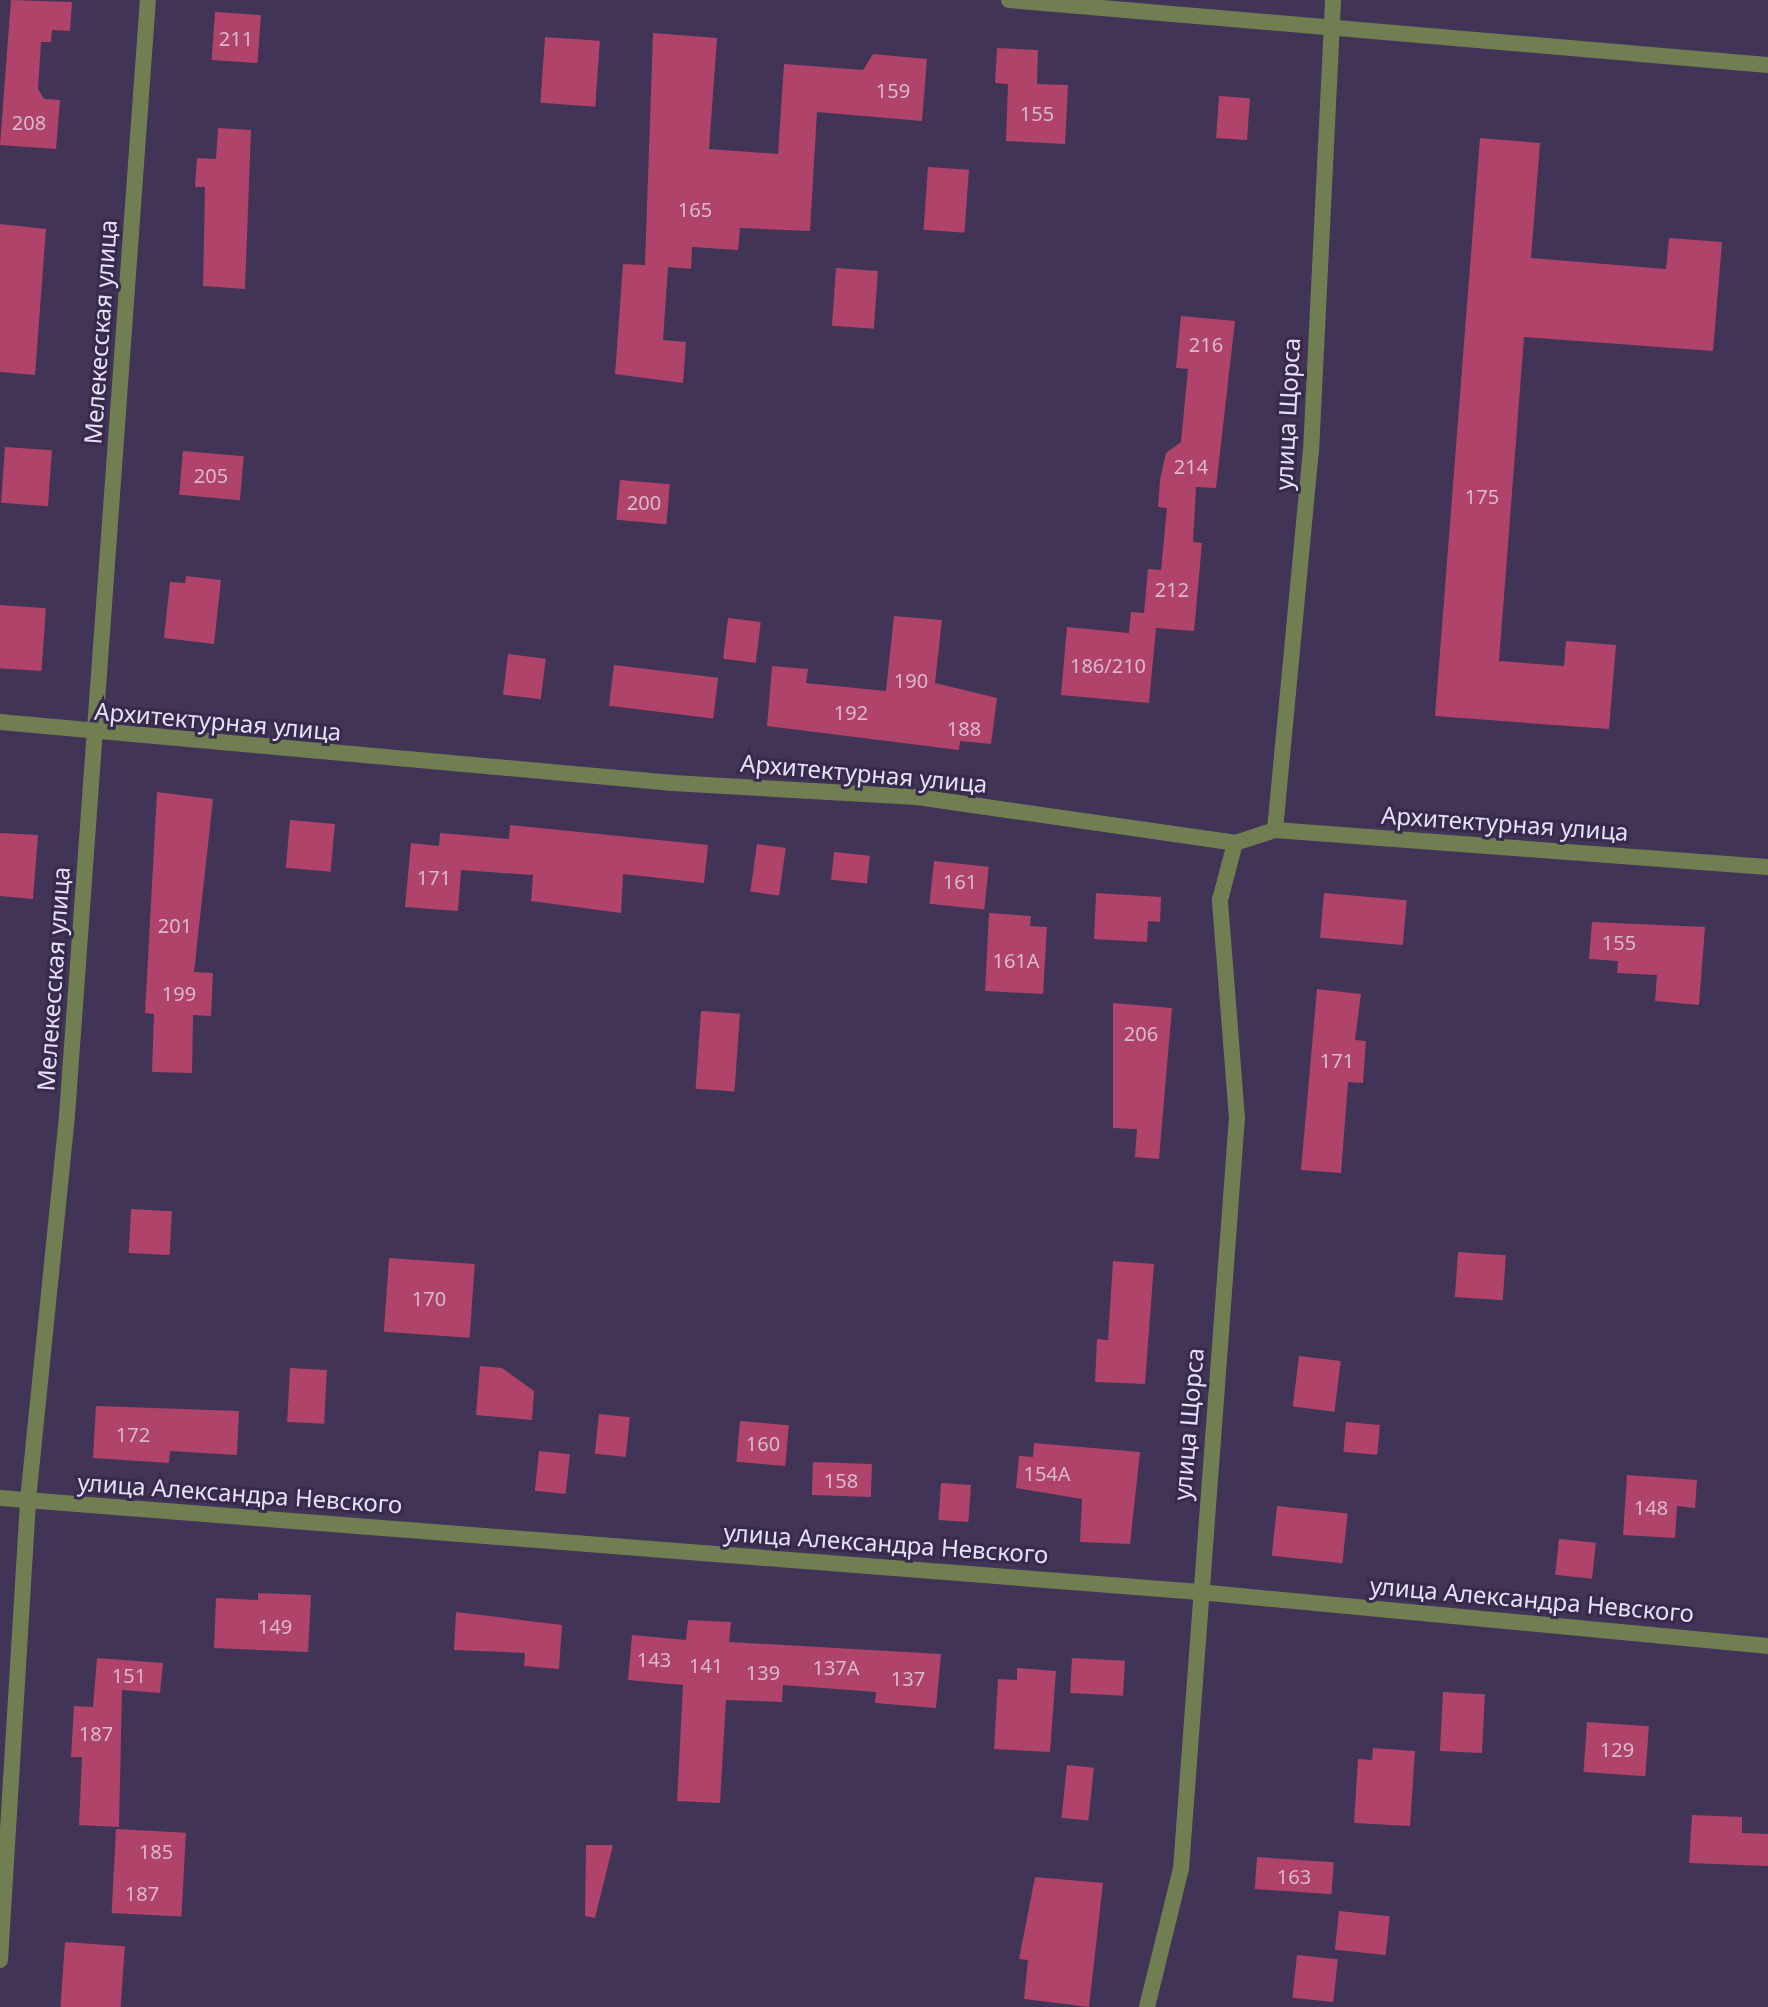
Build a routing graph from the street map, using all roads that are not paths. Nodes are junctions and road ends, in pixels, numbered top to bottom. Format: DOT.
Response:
graph roads {
  1 [pos="148,0"];
  2 [pos="1009,0"];
  3 [pos="1333,0"];
  4 [pos="1331,28"];
  5 [pos="1768,65"];
  6 [pos="0,722"];
  7 [pos="95,735"];
  8 [pos="1275,830"];
  9 [pos="1235,843"];
  10 [pos="1768,867"];
  11 [pos="0,1498"];
  12 [pos="28,1500"];
  13 [pos="1199,1592"];
  14 [pos="1768,1646"];
  15 [pos="0,1960"];
  16 [pos="1147,2007"];
  1 -- 7 [label="street, Мелекесская улица"];
  2 -- 4 [label="street"];
  3 -- 4 [label="street, улица Щорса"];
  4 -- 5 [label="street"];
  4 -- 8 [label="street, улица Щорса"];
  6 -- 7 [label="street, Архитектурная улица"];
  7 -- 9 [label="street, Архитектурная улица"];
  7 -- 12 [label="street, Мелекесская улица"];
  8 -- 9 [label="street, Архитектурная улица"];
  8 -- 10 [label="street, Архитектурная улица"];
  9 -- 13 [label="street, улица Щорса"];
  11 -- 12 [label="street, улица Александра Невского"];
  12 -- 13 [label="street, улица Александра Невского"];
  12 -- 15 [label="street, Мелекесская улица"];
  13 -- 14 [label="street, улица Александра Невского"];
  13 -- 16 [label="street, улица Щорса"];
}
